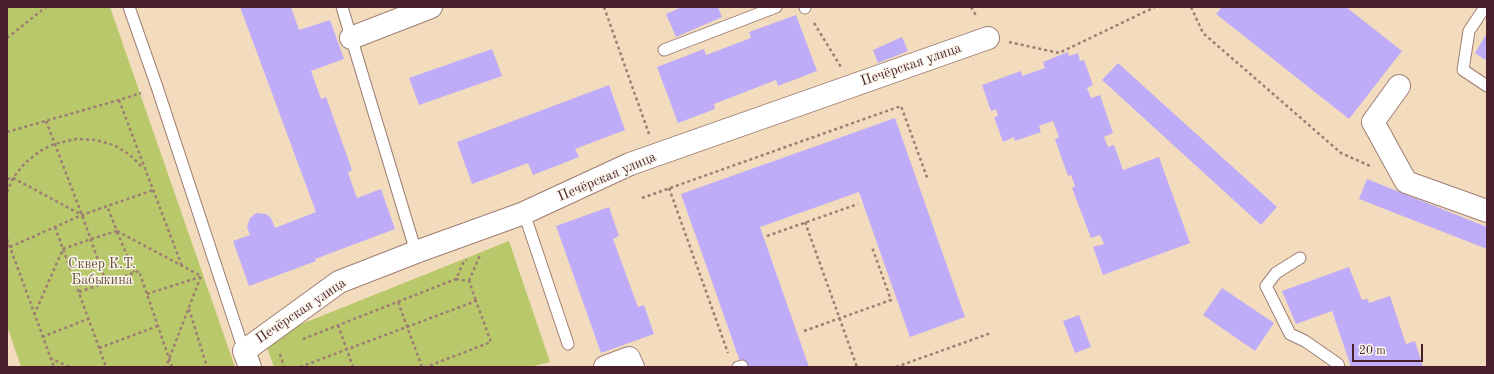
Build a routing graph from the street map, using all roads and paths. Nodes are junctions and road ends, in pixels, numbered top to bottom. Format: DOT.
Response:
graph roads {
  1 [pos="46,7"];
  2 [pos="129,7"];
  3 [pos="342,7"];
  4 [pos="431,7"];
  5 [pos="604,7"];
  6 [pos="776,7"];
  7 [pos="805,7"];
  8 [pos="1155,7"];
  9 [pos="1191,7"];
  10 [pos="1485,7"];
  11 [pos="7,38"];
  12 [pos="351,38"];
  13 [pos="988,38"];
  14 [pos="664,50"];
  15 [pos="852,86"];
  16 [pos="1399,86"];
  17 [pos="1487,86"];
  18 [pos="157,87"];
  19 [pos="118,100"];
  20 [pos="46,121"];
  21 [pos="7,132"];
  22 [pos="54,144"];
  23 [pos="657,155"];
  24 [pos="144,168"];
  25 [pos="1374,168"];
  26 [pos="7,178"];
  27 [pos="13,178"];
  28 [pos="928,180"];
  29 [pos="670,188"];
  30 [pos="153,190"];
  31 [pos="7,192"];
  32 [pos="642,198"];
  33 [pos="858,204"];
  34 [pos="107,206"];
  35 [pos="1487,211"];
  36 [pos="524,213"];
  37 [pos="82,215"];
  38 [pos="805,222"];
  39 [pos="55,227"];
  40 [pos="117,231"];
  41 [pos="767,236"];
  42 [pos="7,239"];
  43 [pos="91,239"];
  44 [pos="10,247"];
  45 [pos="872,247"];
  46 [pos="63,249"];
  47 [pos="416,252"];
  48 [pos="486,253"];
  49 [pos="480,255"];
  50 [pos="475,257"];
  51 [pos="1300,258"];
  52 [pos="470,259"];
  53 [pos="182,267"];
  54 [pos="134,272"];
  55 [pos="201,276"];
  56 [pos="456,279"];
  57 [pos="469,281"];
  58 [pos="106,282"];
  59 [pos="79,292"];
  60 [pos="147,294"];
  61 [pos="398,302"];
  62 [pos="476,302"];
  63 [pos="189,309"];
  64 [pos="34,315"];
  65 [pos="839,318"];
  66 [pos="88,319"];
  67 [pos="338,325"];
  68 [pos="158,326"];
  69 [pos="408,328"];
  70 [pos="804,331"];
  71 [pos="991,333"];
  72 [pos="42,336"];
  73 [pos="298,341"];
  74 [pos="568,344"];
  75 [pos="99,348"];
  76 [pos="278,349"];
  77 [pos="347,350"];
  78 [pos="50,358"];
  79 [pos="169,359"];
  80 [pos="247,359"];
  81 [pos="736,364"];
  82 [pos="54,367"];
  83 [pos="70,367"];
  84 [pos="106,367"];
  85 [pos="166,367"];
  86 [pos="172,367"];
  87 [pos="207,367"];
  88 [pos="284,367"];
  89 [pos="300,367"];
  90 [pos="353,367"];
  91 [pos="422,367"];
  92 [pos="426,367"];
  93 [pos="605,367"];
  94 [pos="633,367"];
  95 [pos="857,367"];
  96 [pos="896,367"];
  97 [pos="1339,367"];
  1 -- 11 [label="path"];
  2 -- 18 [label="lane"];
  3 -- 12 [label="lane"];
  4 -- 12 [label="street"];
  5 -- 23 [label="path"];
  6 -- 14 [label="lane"];
  7 -- 15 [label="path"];
  8 -- 13 [label="path"];
  9 -- 25 [label="path"];
  10 -- 17 [label="lane"];
  12 -- 47 [label="lane"];
  13 -- 15 [label="street, Печёрская улица"];
  15 -- 23 [label="street, Печёрская улица"];
  16 -- 35 [label="street"];
  18 -- 19 [label="path"];
  18 -- 80 [label="lane"];
  19 -- 20 [label="path"];
  19 -- 24 [label="path"];
  20 -- 21 [label="path"];
  20 -- 22 [label="path"];
  22 -- 24 [label="path"];
  22 -- 27 [label="path"];
  22 -- 37 [label="path"];
  23 -- 36 [label="street, Печёрская улица"];
  24 -- 30 [label="path"];
  26 -- 27 [label="path"];
  27 -- 31 [label="path"];
  27 -- 37 [label="path"];
  28 -- 29 [label="path"];
  29 -- 32 [label="path"];
  29 -- 81 [label="path"];
  30 -- 34 [label="path"];
  30 -- 53 [label="path"];
  33 -- 38 [label="path"];
  34 -- 37 [label="path"];
  34 -- 40 [label="path"];
  36 -- 47 [label="street, Печёрская улица"];
  36 -- 74 [label="lane"];
  37 -- 39 [label="path"];
  37 -- 43 [label="path"];
  38 -- 41 [label="path"];
  38 -- 65 [label="path"];
  39 -- 44 [label="path"];
  39 -- 46 [label="path"];
  40 -- 43 [label="path"];
  40 -- 53 [label="path"];
  40 -- 54 [label="path"];
  42 -- 44 [label="path"];
  43 -- 46 [label="path"];
  43 -- 58 [label="path"];
  44 -- 64 [label="path"];
  45 -- 65 [label="path"];
  46 -- 59 [label="path"];
  46 -- 64 [label="path"];
  47 -- 80 [label="street, Печёрская улица"];
  48 -- 49 [label="path"];
  49 -- 50 [label="path"];
  49 -- 57 [label="path"];
  51 -- 97 [label="lane"];
  52 -- 56 [label="path"];
  53 -- 55 [label="path"];
  54 -- 58 [label="path"];
  54 -- 60 [label="path"];
  55 -- 60 [label="path"];
  55 -- 63 [label="path"];
  56 -- 57 [label="path"];
  56 -- 61 [label="path"];
  57 -- 62 [label="path"];
  58 -- 59 [label="path"];
  59 -- 66 [label="path"];
  60 -- 68 [label="path"];
  61 -- 67 [label="path"];
  61 -- 69 [label="path"];
  62 -- 69 [label="path"];
  62 -- 92 [label="path"];
  63 -- 79 [label="path"];
  63 -- 87 [label="path"];
  64 -- 72 [label="path"];
  65 -- 70 [label="path"];
  65 -- 95 [label="path"];
  66 -- 72 [label="path"];
  66 -- 75 [label="path"];
  67 -- 73 [label="path"];
  67 -- 77 [label="path"];
  68 -- 75 [label="path"];
  68 -- 79 [label="path"];
  69 -- 77 [label="path"];
  69 -- 91 [label="path"];
  71 -- 96 [label="path"];
  72 -- 78 [label="path"];
  75 -- 84 [label="path"];
  76 -- 88 [label="path"];
  77 -- 89 [label="path"];
  77 -- 90 [label="path"];
  78 -- 82 [label="path"];
  78 -- 83 [label="path"];
  79 -- 85 [label="path"];
  79 -- 86 [label="path"];
  93 -- 94 [label="street"];
}
